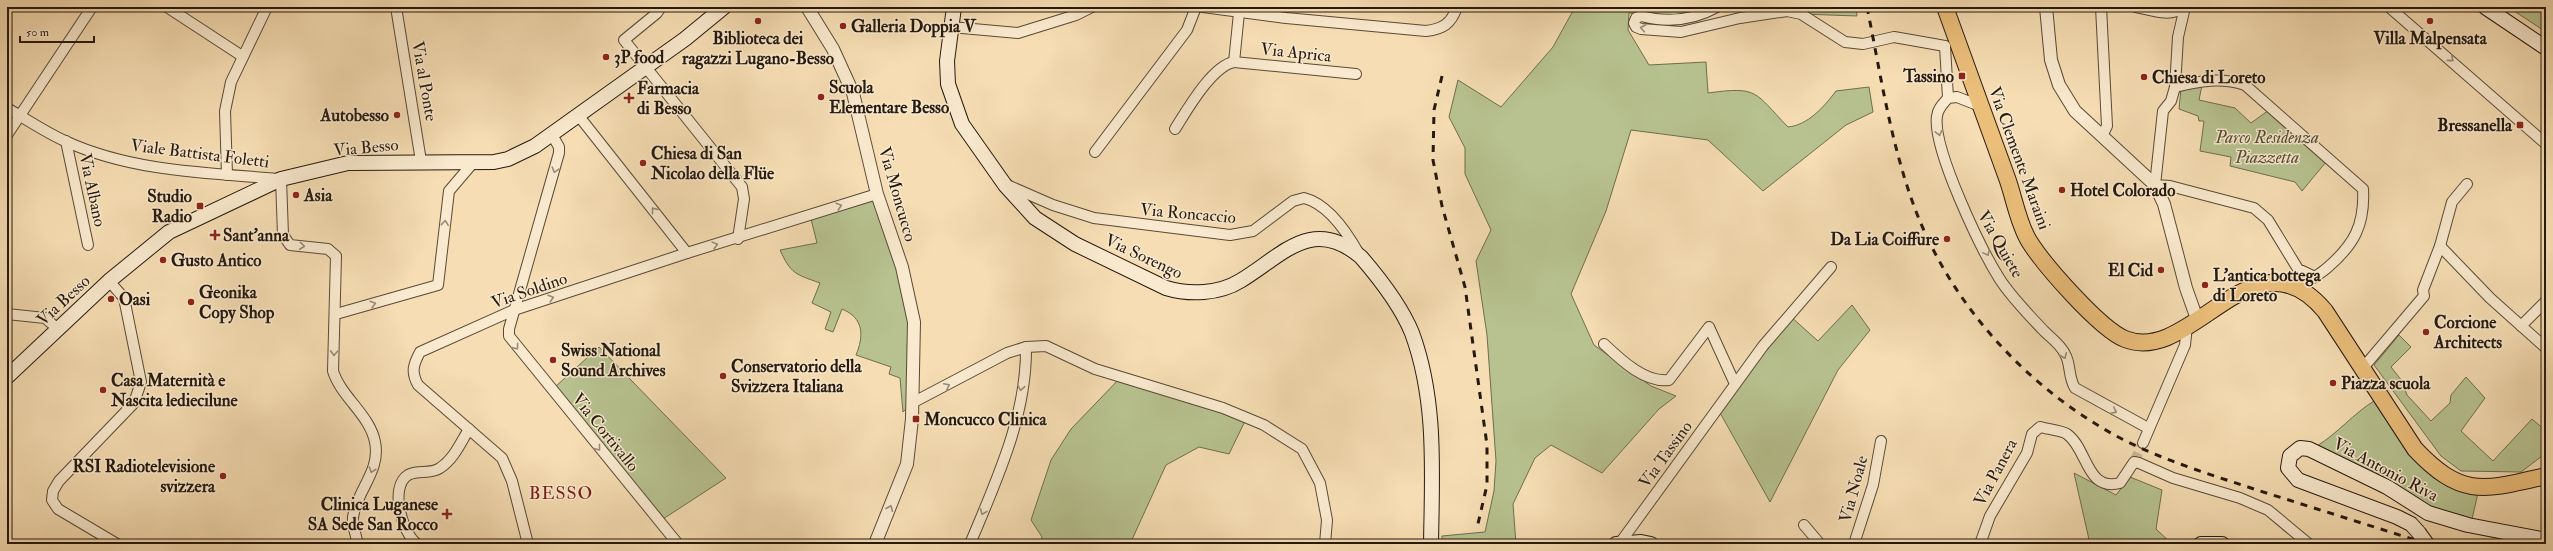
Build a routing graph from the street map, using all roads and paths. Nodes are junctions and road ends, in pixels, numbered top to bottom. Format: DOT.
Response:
graph roads {
  1 [pos="92,7"];
  2 [pos="167,7"];
  3 [pos="267,7"];
  4 [pos="396,7"];
  5 [pos="661,7"];
  6 [pos="724,7"];
  7 [pos="807,7"];
  8 [pos="954,7"];
  9 [pos="1092,7"];
  10 [pos="1196,7"];
  11 [pos="1203,7"];
  12 [pos="1457,7"];
  13 [pos="1717,7"];
  14 [pos="1945,7"];
  15 [pos="2046,7"];
  16 [pos="2101,7"];
  17 [pos="2136,7"];
  18 [pos="2184,7"];
  19 [pos="2389,7"];
  20 [pos="2485,7"];
  21 [pos="1076,11"];
  22 [pos="1239,13"];
  23 [pos="951,28"];
  24 [pos="1951,44"];
  25 [pos="2546,48"];
  26 [pos="242,56"];
  27 [pos="1234,62"];
  28 [pos="647,66"];
  29 [pos="1356,74"];
  30 [pos="2175,87"];
  31 [pos="1948,98"];
  32 [pos="1980,106"];
  33 [pos="7,108"];
  34 [pos="20,115"];
  35 [pos="578,115"];
  36 [pos="1175,129"];
  37 [pos="552,133"];
  38 [pos="7,135"];
  39 [pos="2102,136"];
  40 [pos="66,142"];
  41 [pos="2546,144"];
  42 [pos="1095,152"];
  43 [pos="421,161"];
  44 [pos="472,164"];
  45 [pos="227,175"];
  46 [pos="281,179"];
  47 [pos="1005,184"];
  48 [pos="2467,184"];
  49 [pos="2155,185"];
  50 [pos="878,194"];
  51 [pos="738,238"];
  52 [pos="88,245"];
  53 [pos="2440,246"];
  54 [pos="688,252"];
  55 [pos="1361,257"];
  56 [pos="1832,267"];
  57 [pos="2315,277"];
  58 [pos="109,281"];
  59 [pos="2301,289"];
  60 [pos="2546,302"];
  61 [pos="514,310"];
  62 [pos="7,314"];
  63 [pos="336,314"];
  64 [pos="2192,323"];
  65 [pos="2521,326"];
  66 [pos="58,329"];
  67 [pos="1604,344"];
  68 [pos="1026,347"];
  69 [pos="2546,348"];
  70 [pos="2362,369"];
  71 [pos="7,377"];
  72 [pos="1735,384"];
  73 [pos="912,403"];
  74 [pos="2148,428"];
  75 [pos="469,429"];
  76 [pos="1881,441"];
  77 [pos="2143,443"];
  78 [pos="2546,476"];
  79 [pos="2546,484"];
  80 [pos="2496,488"];
  81 [pos="1804,525"];
  82 [pos="2423,538"];
  83 [pos="2546,540"];
  84 [pos="1644,543"];
  85 [pos="117,544"];
  86 [pos="358,544"];
  87 [pos="417,544"];
  88 [pos="528,544"];
  89 [pos="678,544"];
  90 [pos="875,544"];
  91 [pos="970,544"];
  92 [pos="1325,544"];
  93 [pos="1431,544"];
  94 [pos="1618,544"];
  95 [pos="1820,544"];
  96 [pos="1854,544"];
  97 [pos="1980,544"];
  98 [pos="2200,544"];
  99 [pos="2222,544"];
  100 [pos="2309,544"];
  1 -- 34 [label="street"];
  2 -- 26 [label="street"];
  3 -- 26 [label="street"];
  4 -- 43 [label="street, Via al Ponte"];
  5 -- 28 [label="street"];
  6 -- 28 [label="main road, Via Besso"];
  7 -- 50 [label="street, Via Moncucco"];
  8 -- 23 [label="main road, Via Sorengo"];
  9 -- 21 [label="street"];
  10 -- 42 [label="street"];
  11 -- 22 [label="street, Via Aprica"];
  12 -- 22 [label="street, Via Aprica"];
  24 -- 13 [label="street, one-way"];
  14 -- 24 [label="main road, Via Clemente Maraini"];
  15 -- 39 [label="street"];
  16 -- 39 [label="street"];
  17 -- 18 [label="street"];
  18 -- 30 [label="street"];
  19 -- 41 [label="street, one-way"];
  20 -- 25 [label="main road"];
  21 -- 23 [label="street"];
  22 -- 27 [label="street, Via Aprica"];
  23 -- 47 [label="main road, Via Sorengo"];
  24 -- 31 [label="street, Via Clemente Maraini"];
  24 -- 32 [label="main road, Via Clemente Maraini"];
  26 -- 45 [label="street"];
  27 -- 29 [label="street, Via Aprica"];
  27 -- 36 [label="street"];
  28 -- 35 [label="main road, Via Besso"];
  28 -- 51 [label="street"];
  30 -- 49 [label="street"];
  30 -- 57 [label="street"];
  31 -- 32 [label="street"];
  31 -- 74 [label="street, Via Quiete, one-way"];
  32 -- 64 [label="main road, Via Clemente Maraini"];
  33 -- 34 [label="street, Viale Battista Foletti"];
  34 -- 38 [label="street"];
  34 -- 40 [label="street, Viale Battista Foletti"];
  35 -- 37 [label="main road, Via Besso"];
  54 -- 35 [label="street, one-way"];
  37 -- 44 [label="main road, Via Besso"];
  37 -- 61 [label="street, Via Cortivallo, one-way"];
  39 -- 49 [label="street"];
  40 -- 45 [label="street, Viale Battista Foletti"];
  40 -- 52 [label="street, Via Albano"];
  43 -- 44 [label="main road, Via Besso"];
  43 -- 46 [label="main road, Via Besso"];
  63 -- 44 [label="street, one-way"];
  45 -- 46 [label="street, Viale Battista Foletti"];
  46 -- 58 [label="main road, Via Besso"];
  46 -- 63 [label="street, one-way"];
  47 -- 55 [label="street, Via Roncaccio"];
  47 -- 55 [label="main road, Via Sorengo"];
  48 -- 53 [label="street"];
  49 -- 57 [label="street"];
  49 -- 64 [label="street"];
  51 -- 50 [label="street, Via Soldino, one-way"];
  50 -- 73 [label="street, Via Moncucco"];
  54 -- 51 [label="street, Via Soldino, one-way"];
  53 -- 65 [label="street"];
  53 -- 70 [label="street"];
  61 -- 54 [label="street, Via Soldino, one-way"];
  55 -- 93 [label="main road, Via Sorengo"];
  56 -- 72 [label="street, Via Tassino"];
  57 -- 59 [label="street"];
  58 -- 66 [label="main road, Via Besso"];
  58 -- 85 [label="street"];
  59 -- 64 [label="main road, Via Clemente Maraini"];
  59 -- 70 [label="main road, Via Clemente Maraini"];
  60 -- 65 [label="street"];
  61 -- 75 [label="street, Via Soldino"];
  61 -- 89 [label="street, Via Cortivallo, one-way"];
  62 -- 66 [label="street"];
  63 -- 86 [label="street, one-way"];
  64 -- 74 [label="street"];
  65 -- 69 [label="street"];
  66 -- 71 [label="main road, Via Besso"];
  67 -- 72 [label="street"];
  73 -- 68 [label="street, one-way"];
  68 -- 91 [label="street, one-way"];
  68 -- 92 [label="street"];
  70 -- 80 [label="main road, Via Clemente Maraini"];
  72 -- 94 [label="street, Via Tassino"];
  90 -- 73 [label="street, Via Moncucco, one-way"];
  74 -- 77 [label="street"];
  75 -- 87 [label="street"];
  75 -- 88 [label="street, Via Soldino"];
  76 -- 96 [label="street, Via Noale"];
  78 -- 80 [label="main road, Via Clemente Maraini"];
  79 -- 80 [label="main road"];
  81 -- 95 [label="street"];
  82 -- 83 [label="main road, Via Antonio Riva"];
  84 -- 94 [label="main road"];
  97 -- 100 [label="street, Via Panera"];
  98 -- 99 [label="main road"];
}
